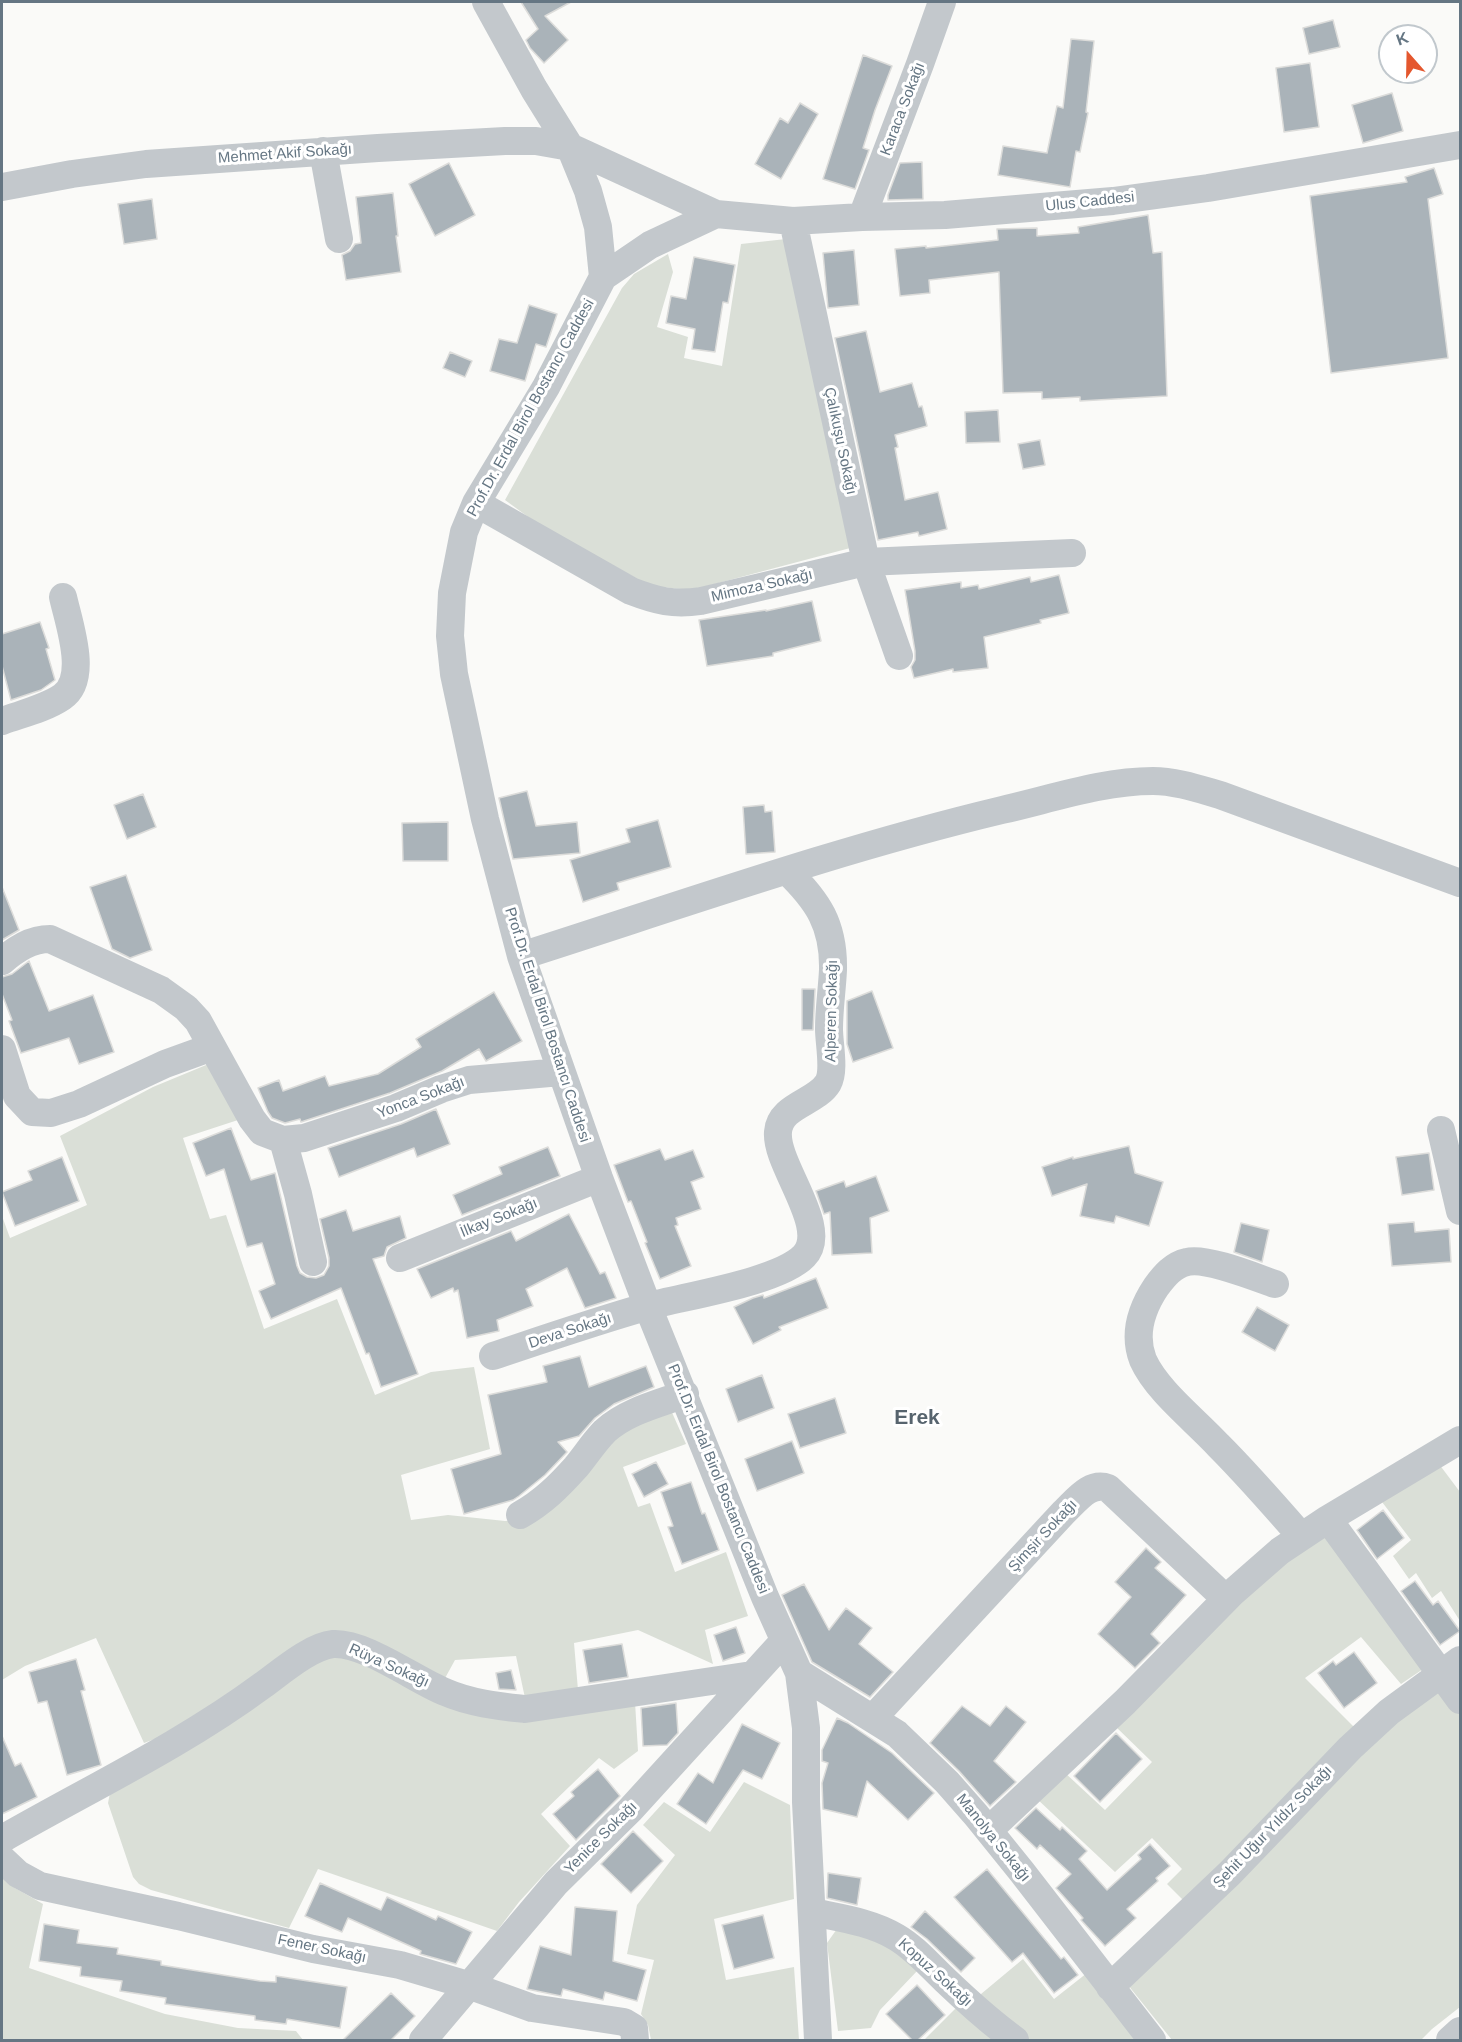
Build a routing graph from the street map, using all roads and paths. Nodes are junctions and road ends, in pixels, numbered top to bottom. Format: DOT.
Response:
graph roads {
  1 [pos="486,2"];
  2 [pos="942,2"];
  3 [pos="1461,145"];
  4 [pos="570,147"];
  5 [pos="323,151"];
  6 [pos="2,187"];
  7 [pos="716,214"];
  8 [pos="862,217"];
  9 [pos="793,222"];
  10 [pos="339,239"];
  11 [pos="603,277"];
  12 [pos="476,503"];
  13 [pos="1072,553"];
  14 [pos="866,562"];
  15 [pos="63,597"];
  16 [pos="900,656"];
  17 [pos="2,721"];
  18 [pos="787,871"];
  19 [pos="1461,883"];
  20 [pos="521,956"];
  21 [pos="2,961"];
  22 [pos="212,1047"];
  23 [pos="2,1049"];
  24 [pos="561,1072"];
  25 [pos="1441,1130"];
  26 [pos="283,1140"];
  27 [pos="598,1178"];
  28 [pos="1461,1211"];
  29 [pos="400,1258"];
  30 [pos="313,1262"];
  31 [pos="1275,1284"];
  32 [pos="648,1307"];
  33 [pos="493,1356"];
  34 [pos="685,1394"];
  35 [pos="1461,1440"];
  36 [pos="520,1515"];
  37 [pos="1328,1519"];
  38 [pos="1301,1536"];
  39 [pos="1226,1599"];
  40 [pos="784,1641"];
  41 [pos="1451,1666"];
  42 [pos="799,1673"];
  43 [pos="752,1676"];
  44 [pos="1461,1701"];
  45 [pos="873,1718"];
  46 [pos="989,1830"];
  47 [pos="2,1839"];
  48 [pos="2,1858"];
  49 [pos="812,1912"];
  50 [pos="471,1986"];
  51 [pos="1110,1987"];
  52 [pos="1461,2031"];
  53 [pos="423,2040"];
  54 [pos="635,2040"];
  55 [pos="818,2040"];
  56 [pos="1015,2040"];
  57 [pos="1152,2040"];
  58 [pos="1450,2040"];
  1 -- 4 [label="street"];
  2 -- 8 [label="street, Karaca Sokağı"];
  3 -- 8 [label="street, Ulus Caddesi"];
  4 -- 5 [label="street, Mehmet Akif Sokağı"];
  4 -- 7 [label="street, Ulus Caddesi"];
  4 -- 11 [label="street"];
  5 -- 6 [label="street, Mehmet Akif Sokağı"];
  5 -- 10 [label="street"];
  7 -- 9 [label="street, Ulus Caddesi"];
  7 -- 11 [label="street"];
  8 -- 9 [label="street, Ulus Caddesi"];
  9 -- 14 [label="street, Çalıkuşu Sokağı"];
  11 -- 12 [label="street, Prof.Dr. Erdal Birol Bostancı Caddesi"];
  12 -- 14 [label="street, Mimoza Sokağı"];
  12 -- 20 [label="street, Prof.Dr. Erdal Birol Bostancı Caddesi"];
  13 -- 14 [label="street, Mimoza Sokağı"];
  14 -- 16 [label="street, Çalıkuşu Sokağı"];
  15 -- 17 [label="street"];
  18 -- 19 [label="street"];
  18 -- 20 [label="street"];
  18 -- 32 [label="street, Alperen Sokağı"];
  20 -- 24 [label="street, Prof.Dr. Erdal Birol Bostancı Caddesi"];
  21 -- 22 [label="street"];
  22 -- 23 [label="street"];
  22 -- 26 [label="street"];
  24 -- 26 [label="street, Yonca Sokağı"];
  24 -- 27 [label="street, Prof.Dr. Erdal Birol Bostancı Caddesi"];
  25 -- 28 [label="street"];
  26 -- 30 [label="street"];
  27 -- 29 [label="street, İlkay Sokağı"];
  27 -- 32 [label="street, Prof.Dr. Erdal Birol Bostancı Caddesi"];
  31 -- 38 [label="street"];
  32 -- 33 [label="street, Deva Sokağı"];
  32 -- 34 [label="street, Prof.Dr. Erdal Birol Bostancı Caddesi"];
  34 -- 36 [label="street"];
  34 -- 40 [label="street, Prof.Dr. Erdal Birol Bostancı Caddesi"];
  35 -- 37 [label="street"];
  37 -- 38 [label="street"];
  37 -- 41 [label="street"];
  38 -- 39 [label="street"];
  39 -- 45 [label="street, Şimşir Sokağı"];
  39 -- 46 [label="street"];
  40 -- 42 [label="street, Prof.Dr. Erdal Birol Bostancı Caddesi"];
  40 -- 43 [label="street, Yenice Sokağı"];
  41 -- 44 [label="street"];
  41 -- 51 [label="street, Şehit Uğur Yıldız Sokağı"];
  42 -- 45 [label="street, Manolya Sokağı"];
  42 -- 49 [label="street, Prof.Dr. Erdal Birol Bostancı Caddesi"];
  43 -- 47 [label="street, Rüya Sokağı"];
  43 -- 50 [label="street, Yenice Sokağı"];
  45 -- 46 [label="street, Manolya Sokağı"];
  46 -- 51 [label="street, Manolya Sokağı"];
  48 -- 50 [label="street, Fener Sokağı"];
  49 -- 55 [label="street, Prof.Dr. Erdal Birol Bostancı Caddesi"];
  49 -- 56 [label="street, Kopuz Sokağı"];
  50 -- 53 [label="street, Yenice Sokağı"];
  50 -- 54 [label="street, Fener Sokağı"];
  51 -- 57 [label="street, Manolya Sokağı"];
  52 -- 58 [label="street"];
}
